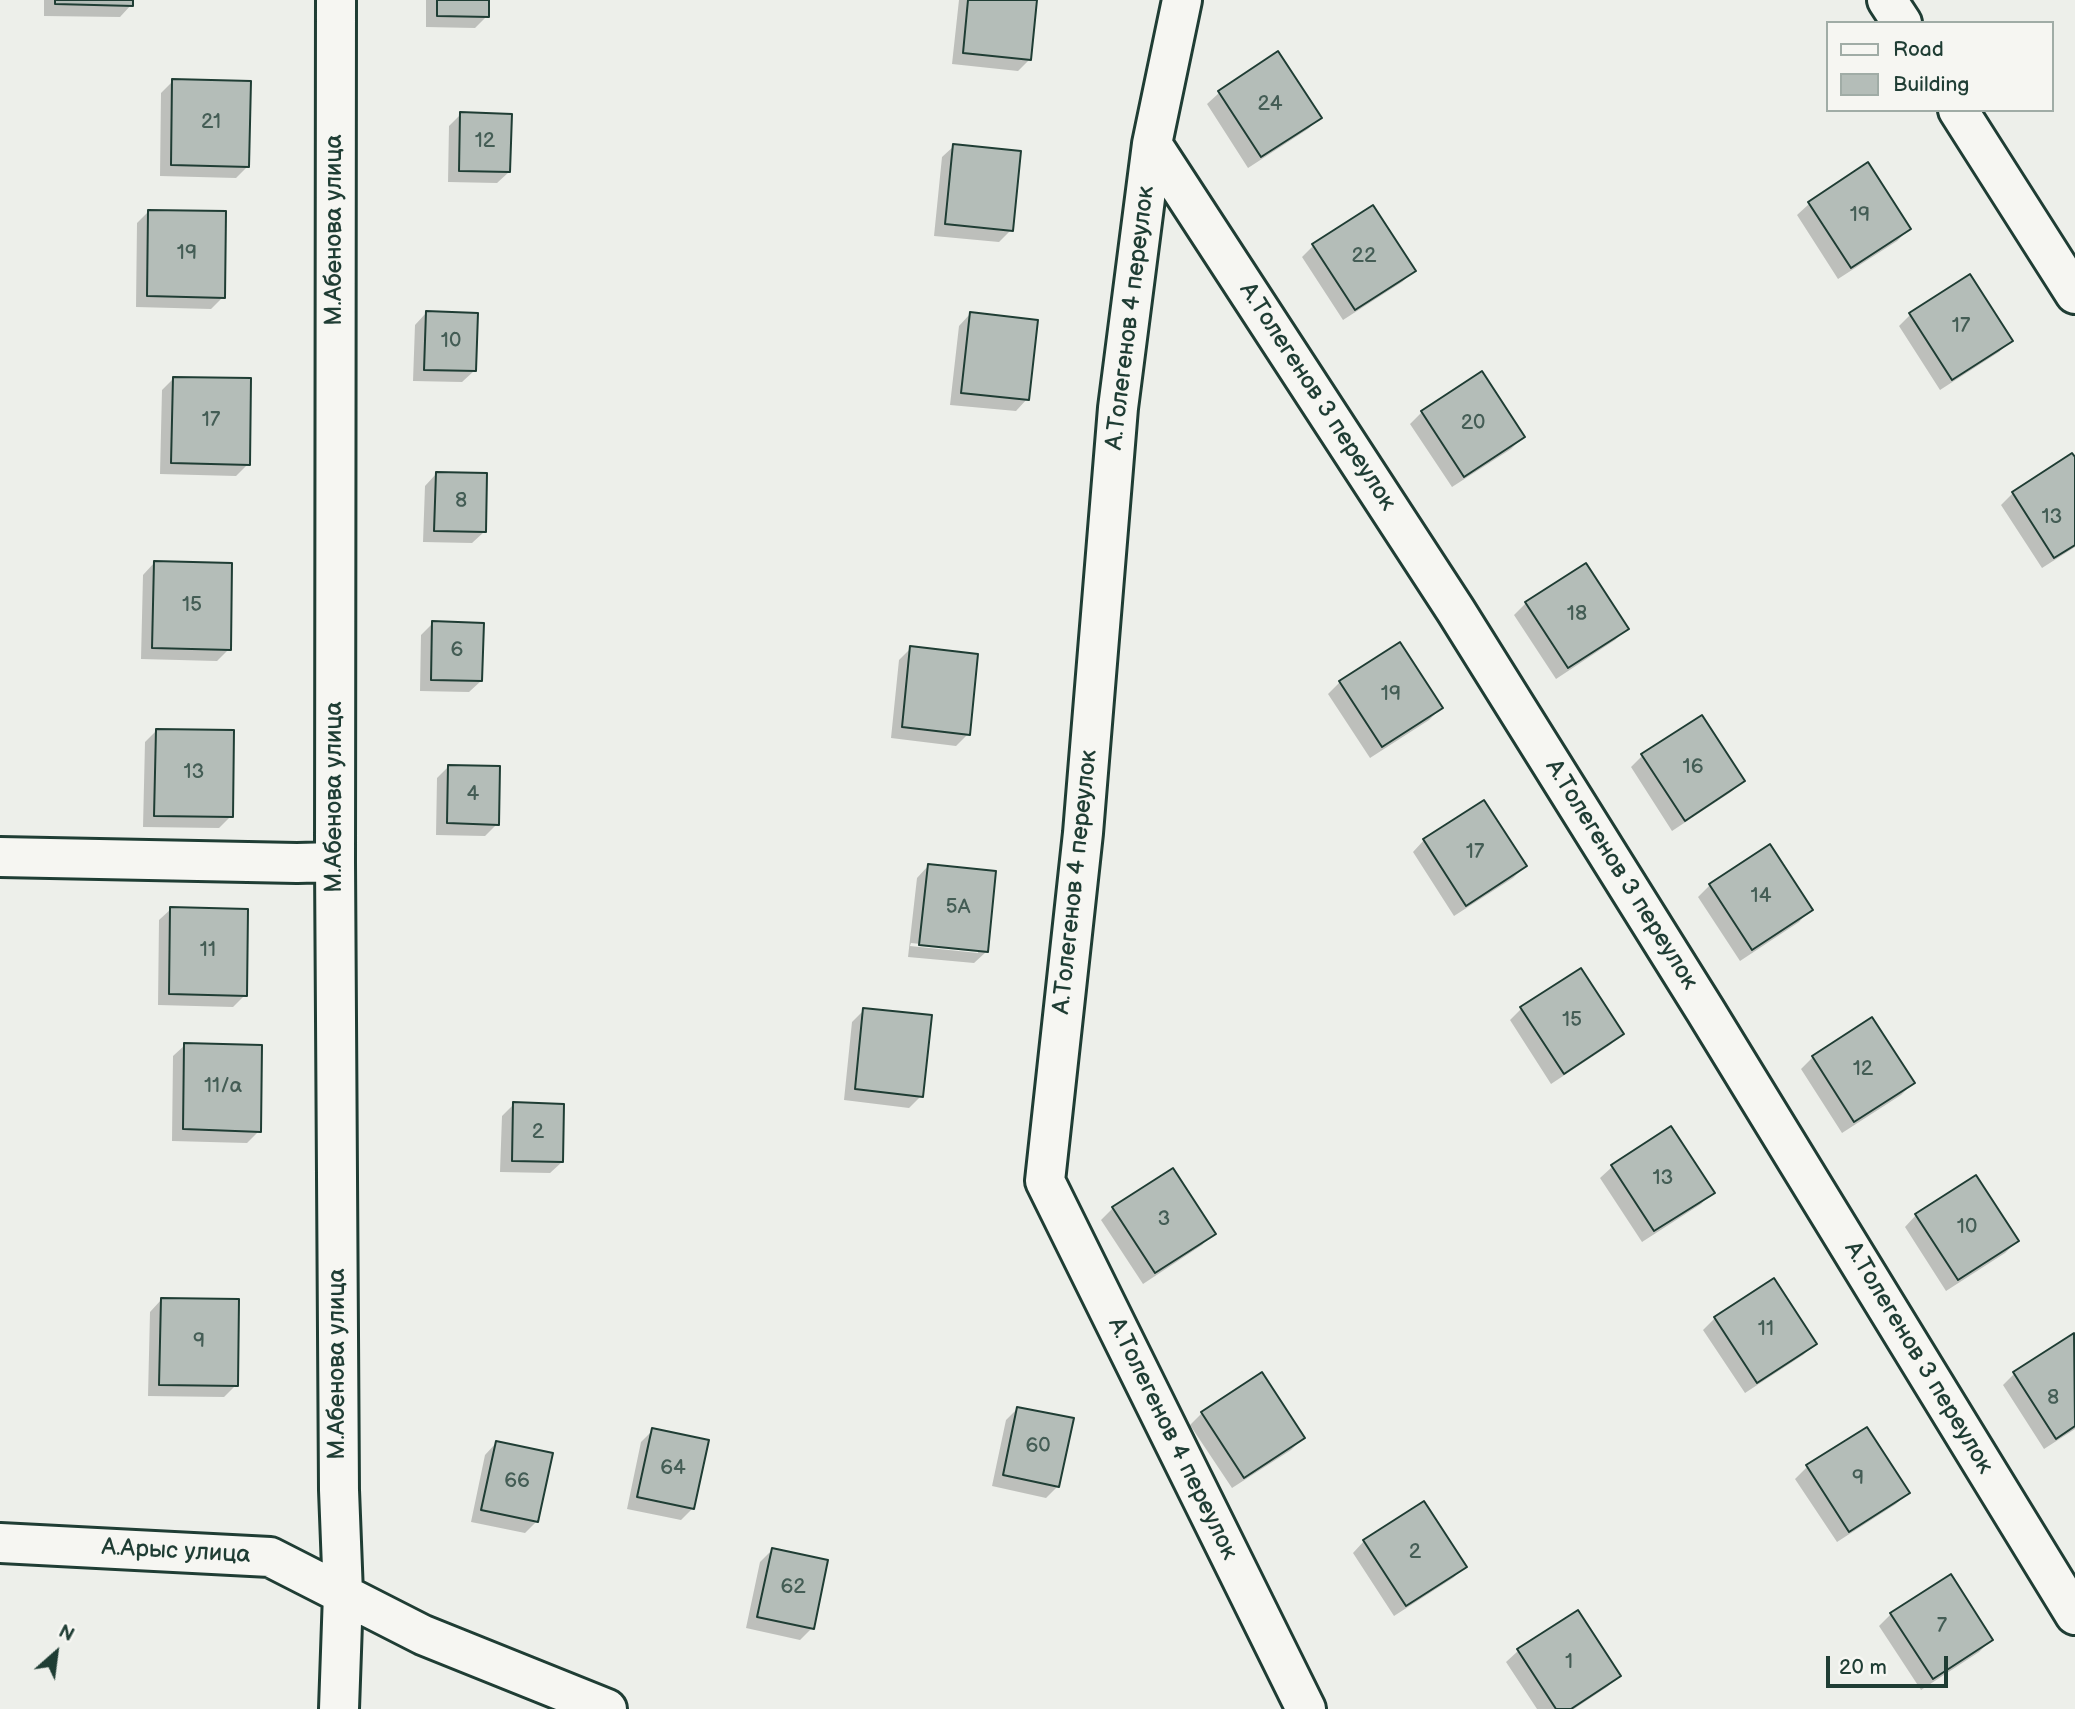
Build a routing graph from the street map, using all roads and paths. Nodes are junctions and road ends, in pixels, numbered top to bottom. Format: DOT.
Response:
graph roads {
  1 [pos="336,0"];
  2 [pos="1182,0"];
  3 [pos="1887,0"];
  4 [pos="1901,21"];
  5 [pos="1959,112"];
  6 [pos="1152,145"];
  7 [pos="2075,294"];
  8 [pos="0,857"];
  9 [pos="335,862"];
  10 [pos="0,1543"];
  11 [pos="343,1594"];
  12 [pos="2075,1615"];
  13 [pos="339,1709"];
  14 [pos="607,1709"];
  15 [pos="1306,1709"];
  1 -- 9 [label="street, М.Абенова улица"];
  2 -- 6 [label="street, А.Толегенов 4 переулок"];
  3 -- 4 [label="street"];
  5 -- 7 [label="street"];
  6 -- 12 [label="street, А.Толегенов 3 переулок"];
  6 -- 15 [label="street, А.Толегенов 4 переулок"];
  8 -- 9 [label="street"];
  9 -- 11 [label="street, М.Абенова улица"];
  10 -- 11 [label="street, А.Арыс улица"];
  11 -- 13 [label="street, М.Абенова улица"];
  11 -- 14 [label="street, А.Арыс улица"];
}
